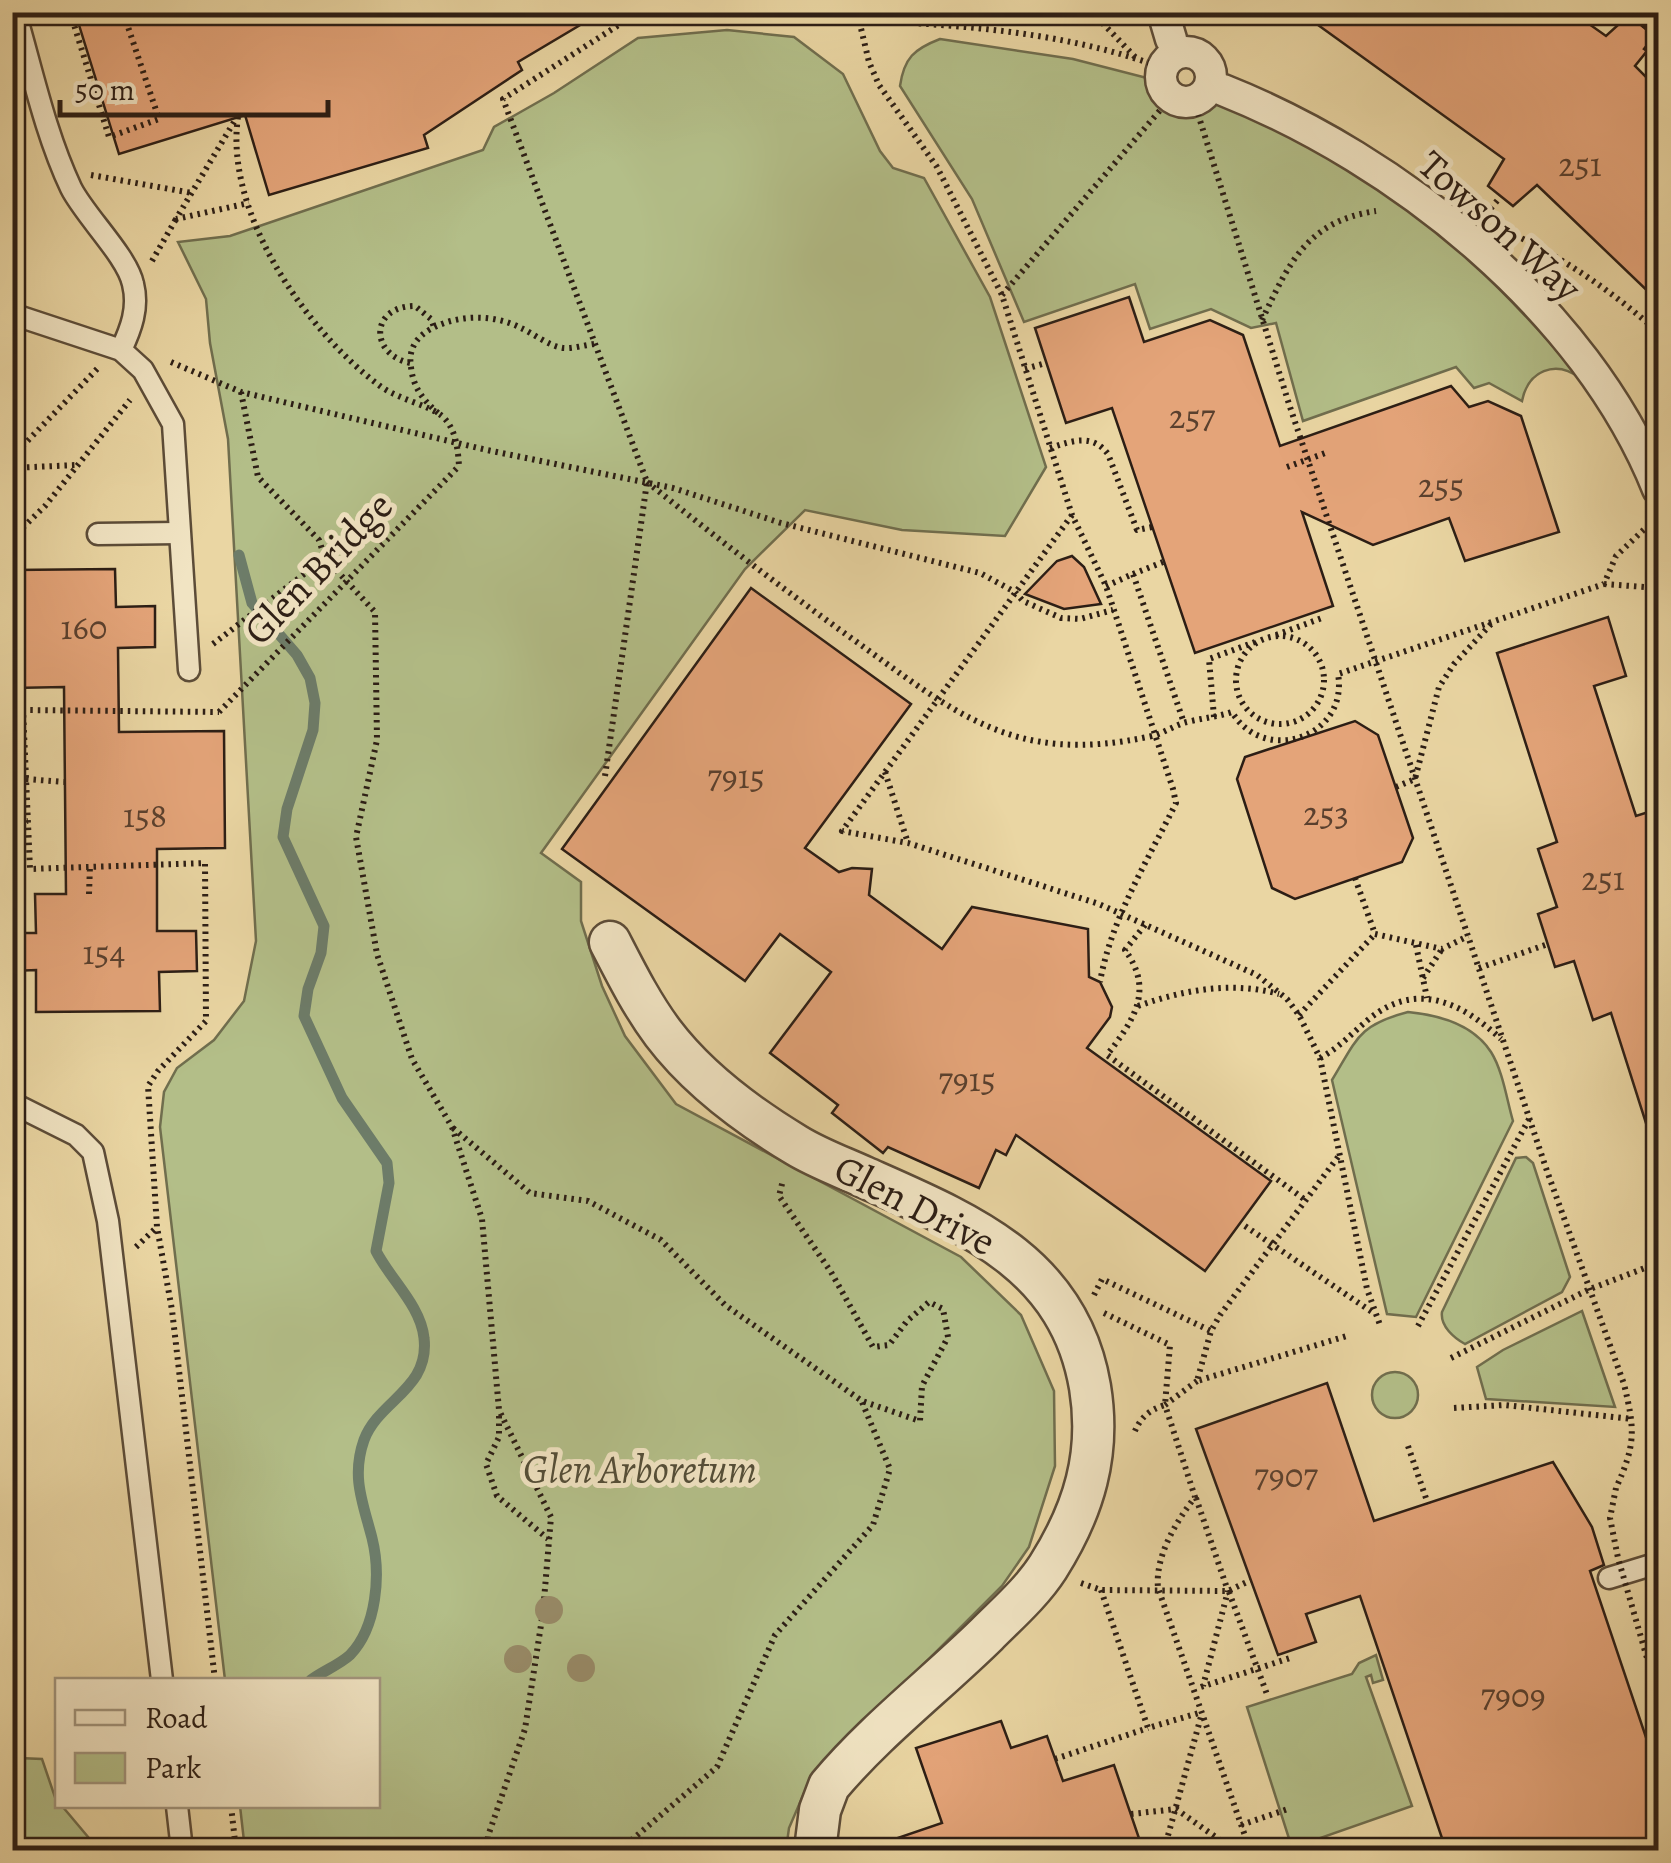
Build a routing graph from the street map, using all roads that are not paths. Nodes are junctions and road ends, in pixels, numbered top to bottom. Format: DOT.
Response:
graph roads {
  1 [pos="14,12"];
  2 [pos="1207,101"];
  3 [pos="12,314"];
  4 [pos="121,350"];
  5 [pos="1658,489"];
  6 [pos="179,533"];
  7 [pos="98,534"];
  8 [pos="189,670"];
  9 [pos="610,942"];
  10 [pos="12,1103"];
  11 [pos="1658,1563"];
  12 [pos="1609,1578"];
  13 [pos="162,1678"];
  14 [pos="177,1808"];
  15 [pos="182,1850"];
  16 [pos="815,1850"];
  1 -- 4 [label="lane"];
  2 -- 5 [label="street, Towson Way"];
  3 -- 4 [label="lane"];
  4 -- 6 [label="lane"];
  6 -- 7 [label="lane"];
  6 -- 8 [label="lane"];
  9 -- 16 [label="street, Glen Drive"];
  10 -- 13 [label="lane"];
  11 -- 12 [label="lane"];
  14 -- 15 [label="lane"];
}
